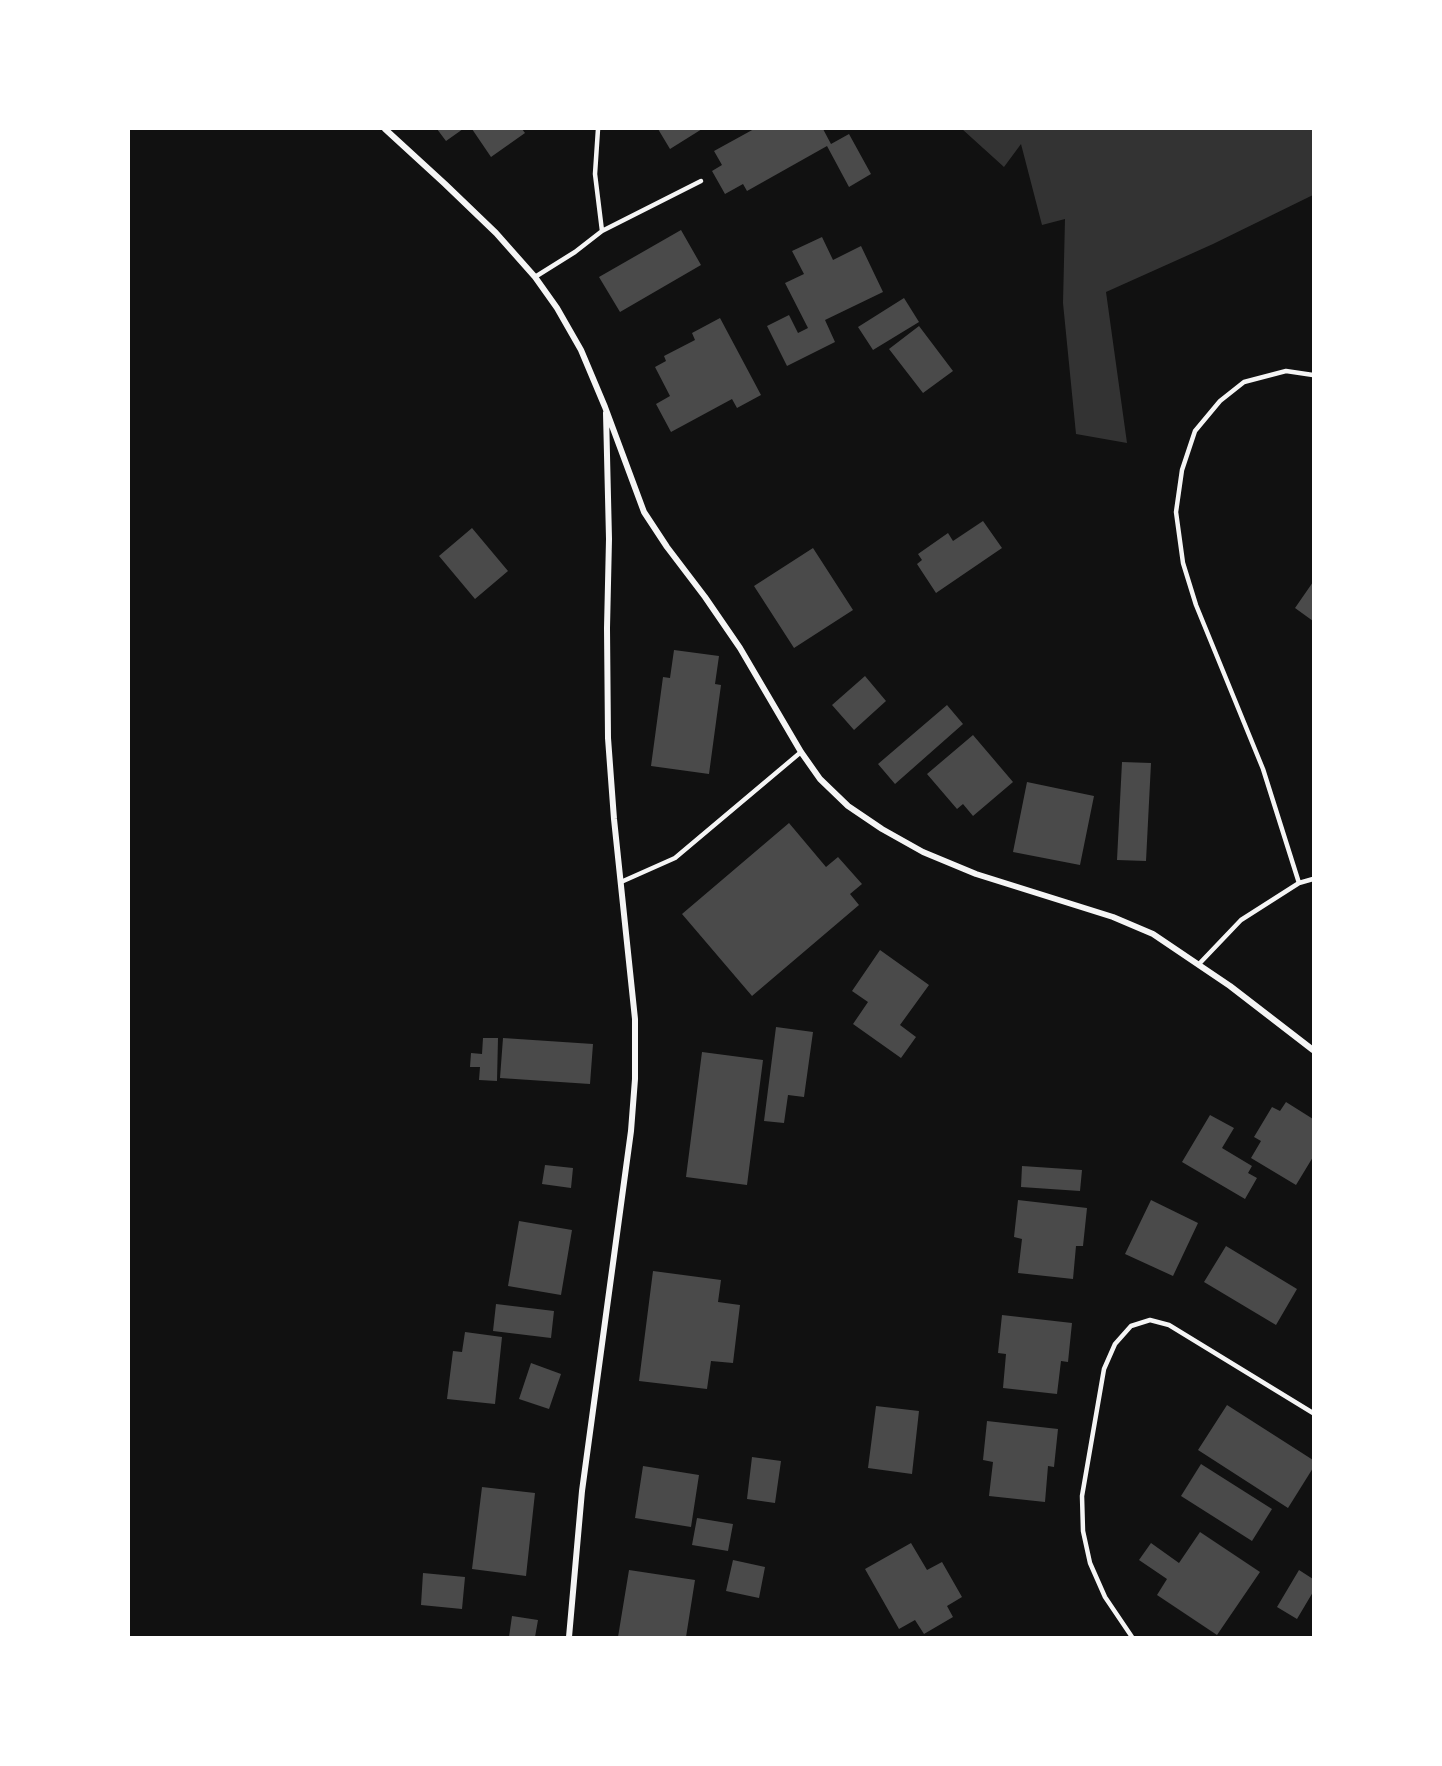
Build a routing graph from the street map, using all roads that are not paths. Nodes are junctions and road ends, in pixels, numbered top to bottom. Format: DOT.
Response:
graph roads {
  1 [pos="385,129"];
  2 [pos="598,129"];
  3 [pos="701,182"];
  4 [pos="602,231"];
  5 [pos="535,277"];
  6 [pos="1313,375"];
  7 [pos="605,407"];
  8 [pos="801,752"];
  9 [pos="1313,879"];
  10 [pos="621,882"];
  11 [pos="1299,883"];
  12 [pos="1199,964"];
  13 [pos="1313,1050"];
  14 [pos="1313,1413"];
  15 [pos="569,1637"];
  16 [pos="1132,1637"];
  1 -- 5 [label="street"];
  2 -- 4 [label="lane"];
  3 -- 4 [label="lane"];
  4 -- 5 [label="lane"];
  5 -- 7 [label="street"];
  6 -- 11 [label="lane"];
  7 -- 8 [label="street"];
  7 -- 10 [label="street"];
  8 -- 10 [label="lane"];
  8 -- 12 [label="street"];
  9 -- 11 [label="lane"];
  10 -- 15 [label="street"];
  11 -- 12 [label="lane"];
  12 -- 13 [label="street"];
  14 -- 16 [label="lane"];
}
